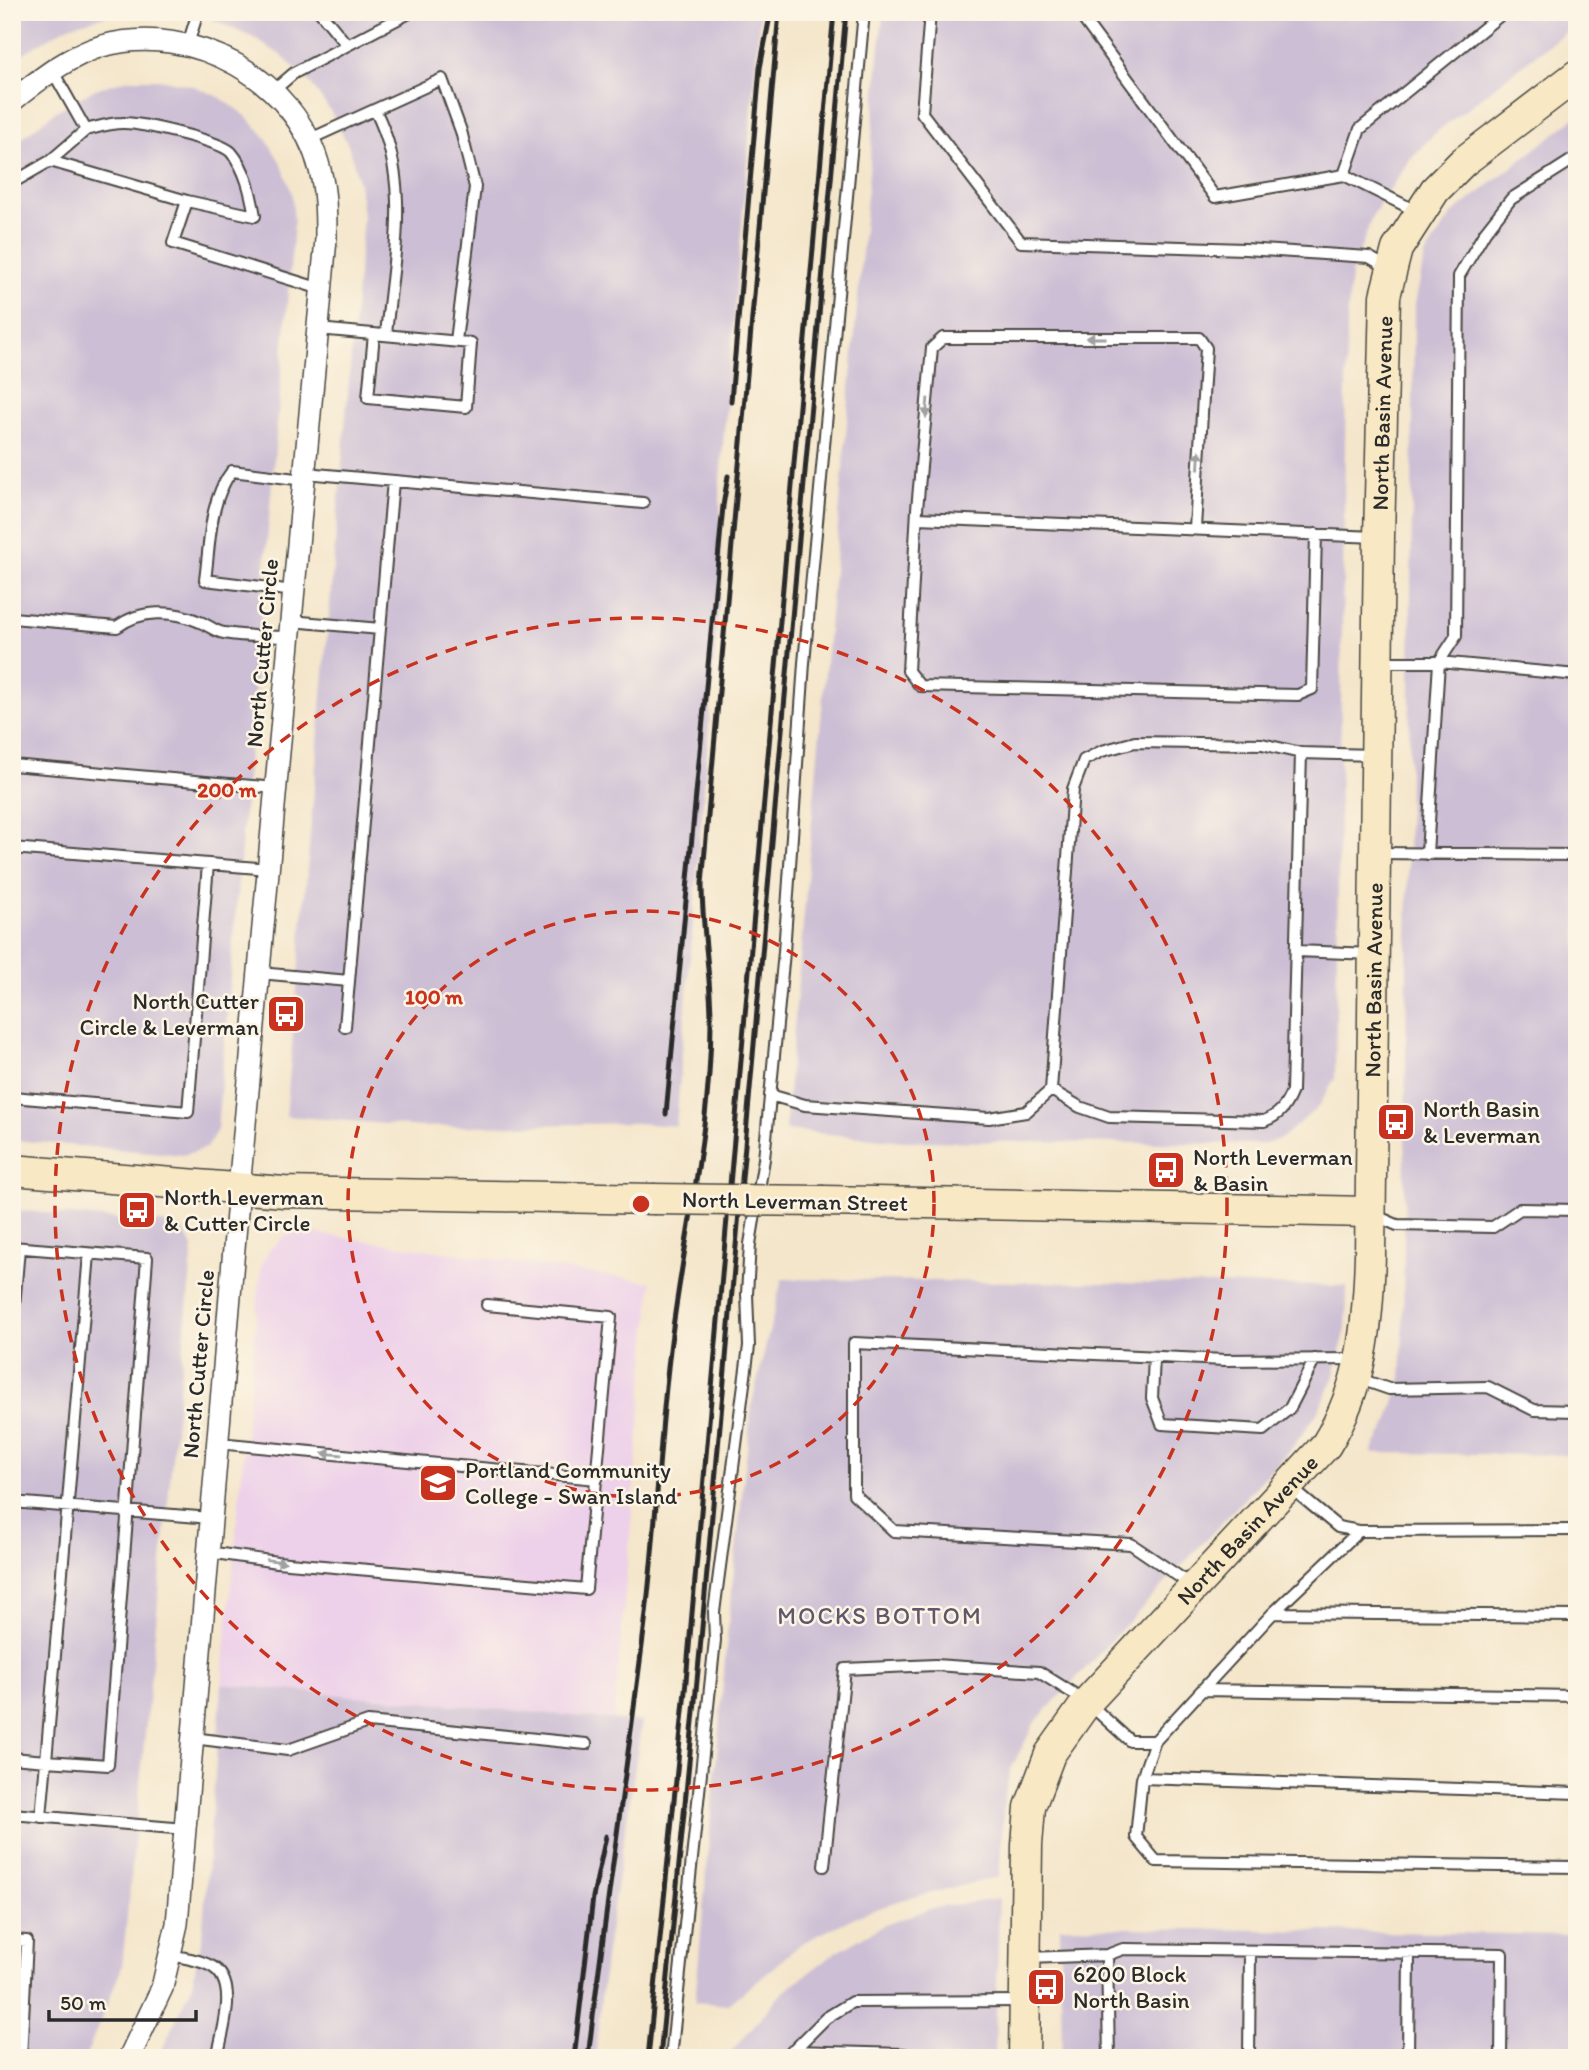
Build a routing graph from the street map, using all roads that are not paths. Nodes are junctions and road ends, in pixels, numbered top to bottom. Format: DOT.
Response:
graph roads {
  1 [pos="198,12"];
  2 [pos="320,12"];
  3 [pos="411,12"];
  4 [pos="864,12"];
  5 [pos="930,12"];
  6 [pos="1079,12"];
  7 [pos="1504,12"];
  8 [pos="188,44"];
  9 [pos="347,45"];
  10 [pos="52,70"];
  11 [pos="1577,75"];
  12 [pos="273,92"];
  13 [pos="12,101"];
  14 [pos="375,110"];
  15 [pos="86,130"];
  16 [pos="308,140"];
  17 [pos="1577,158"];
  18 [pos="50,161"];
  19 [pos="1344,175"];
  20 [pos="12,183"];
  21 [pos="187,201"];
  22 [pos="1418,212"];
  23 [pos="1391,270"];
  24 [pos="321,289"];
  25 [pos="318,329"];
  26 [pos="374,334"];
  27 [pos="386,335"];
  28 [pos="456,341"];
  29 [pos="304,476"];
  30 [pos="393,481"];
  31 [pos="643,503"];
  32 [pos="918,518"];
  33 [pos="1195,528"];
  34 [pos="1316,534"];
  35 [pos="1379,537"];
  36 [pos="294,591"];
  37 [pos="12,618"];
  38 [pos="290,629"];
  39 [pos="380,629"];
  40 [pos="1439,662"];
  41 [pos="1378,663"];
  42 [pos="1577,675"];
  43 [pos="1301,753"];
  44 [pos="1377,755"];
  45 [pos="12,765"];
  46 [pos="276,788"];
  47 [pos="12,848"];
  48 [pos="1376,853"];
  49 [pos="1427,854"];
  50 [pos="1577,855"];
  51 [pos="208,864"];
  52 [pos="268,869"];
  53 [pos="1296,951"];
  54 [pos="1374,954"];
  55 [pos="259,973"];
  56 [pos="349,981"];
  57 [pos="345,1027"];
  58 [pos="1051,1090"];
  59 [pos="770,1095"];
  60 [pos="12,1097"];
  61 [pos="12,1170"];
  62 [pos="239,1189"];
  63 [pos="1577,1210"];
  64 [pos="1368,1212"];
  65 [pos="16,1248"];
  66 [pos="89,1254"];
  67 [pos="487,1305"];
  68 [pos="12,1330"];
  69 [pos="1154,1357"];
  70 [pos="1315,1359"];
  71 [pos="1360,1368"];
  72 [pos="1577,1411"];
  73 [pos="218,1443"];
  74 [pos="597,1479"];
  75 [pos="1289,1486"];
  76 [pos="12,1502"];
  77 [pos="67,1507"];
  78 [pos="128,1511"];
  79 [pos="211,1518"];
  80 [pos="1577,1530"];
  81 [pos="1359,1531"];
  82 [pos="208,1552"];
  83 [pos="1195,1587"];
  84 [pos="1273,1613"];
  85 [pos="1577,1616"];
  86 [pos="1202,1690"];
  87 [pos="1577,1696"];
  88 [pos="1087,1702"];
  89 [pos="192,1738"];
  90 [pos="1155,1741"];
  91 [pos="586,1744"];
  92 [pos="12,1758"];
  93 [pos="46,1761"];
  94 [pos="1142,1778"];
  95 [pos="1577,1793"];
  96 [pos="12,1814"];
  97 [pos="41,1816"];
  98 [pos="185,1829"];
  99 [pos="824,1867"];
  100 [pos="1577,1867"];
  101 [pos="12,1940"];
  102 [pos="1250,1951"];
  103 [pos="1409,1953"];
  104 [pos="171,1955"];
  105 [pos="1107,1955"];
  106 [pos="1025,1958"];
  107 [pos="1025,2001"];
  108 [pos="789,2054"];
  109 [pos="904,2054"];
  110 [pos="21,2058"];
  111 [pos="129,2058"];
  112 [pos="217,2058"];
  113 [pos="671,2058"];
  114 [pos="1024,2058"];
  115 [pos="1110,2058"];
  116 [pos="1249,2058"];
  117 [pos="1408,2058"];
  118 [pos="1501,2058"];
  1 -- 8 [label="lane"];
  2 -- 9 [label="lane"];
  3 -- 9 [label="lane"];
  4 -- 59 [label="lane"];
  5 -- 23 [label="lane"];
  6 -- 19 [label="lane"];
  7 -- 19 [label="lane"];
  8 -- 10 [label="street, North Cutter Circle"];
  8 -- 12 [label="street, North Cutter Circle"];
  9 -- 12 [label="lane"];
  10 -- 13 [label="street, North Cutter Circle"];
  10 -- 15 [label="lane"];
  11 -- 22 [label="street, North Basin Avenue"];
  12 -- 16 [label="street, North Cutter Circle"];
  14 -- 16 [label="lane"];
  14 -- 27 [label="lane"];
  14 -- 28 [label="lane"];
  15 -- 18 [label="lane"];
  15 -- 21 [label="lane"];
  16 -- 24 [label="street, North Cutter Circle"];
  17 -- 40 [label="lane"];
  18 -- 20 [label="lane"];
  18 -- 21 [label="lane"];
  19 -- 22 [label="lane"];
  21 -- 24 [label="lane"];
  22 -- 23 [label="street, North Basin Avenue"];
  23 -- 35 [label="street, North Basin Avenue"];
  24 -- 25 [label="street, North Cutter Circle"];
  25 -- 26 [label="lane"];
  25 -- 29 [label="street, North Cutter Circle"];
  26 -- 27 [label="lane"];
  26 -- 28 [label="lane"];
  27 -- 28 [label="lane"];
  29 -- 30 [label="lane"];
  29 -- 36 [label="street, North Cutter Circle"];
  29 -- 36 [label="lane"];
  30 -- 31 [label="lane"];
  30 -- 39 [label="lane"];
  32 -- 33 [label="lane"];
  33 -- 32 [label="lane, one-way"];
  32 -- 34 [label="lane"];
  33 -- 34 [label="lane"];
  34 -- 35 [label="lane"];
  35 -- 41 [label="street, North Basin Avenue"];
  36 -- 38 [label="street, North Cutter Circle"];
  37 -- 38 [label="lane"];
  38 -- 39 [label="lane"];
  38 -- 46 [label="street, North Cutter Circle"];
  39 -- 56 [label="lane"];
  40 -- 41 [label="lane"];
  40 -- 42 [label="lane"];
  40 -- 49 [label="lane"];
  41 -- 44 [label="street, North Basin Avenue"];
  43 -- 44 [label="lane"];
  43 -- 53 [label="lane"];
  43 -- 58 [label="lane"];
  44 -- 48 [label="street, North Basin Avenue"];
  45 -- 46 [label="lane"];
  46 -- 52 [label="street, North Cutter Circle"];
  47 -- 51 [label="lane"];
  48 -- 49 [label="lane"];
  48 -- 54 [label="street, North Basin Avenue"];
  49 -- 50 [label="lane"];
  51 -- 52 [label="lane"];
  51 -- 60 [label="lane"];
  52 -- 55 [label="street, North Cutter Circle"];
  53 -- 54 [label="lane"];
  53 -- 58 [label="lane"];
  54 -- 64 [label="street, North Basin Avenue"];
  55 -- 56 [label="lane"];
  55 -- 62 [label="street, North Cutter Circle"];
  56 -- 57 [label="lane"];
  58 -- 59 [label="lane"];
  59 -- 113 [label="lane"];
  61 -- 62 [label="street, North Leverman Street"];
  62 -- 64 [label="street, North Leverman Street, bridge"];
  62 -- 73 [label="street, North Cutter Circle"];
  63 -- 64 [label="lane"];
  64 -- 71 [label="street, North Basin Avenue"];
  65 -- 66 [label="lane"];
  65 -- 68 [label="lane"];
  66 -- 77 [label="lane"];
  66 -- 78 [label="lane"];
  67 -- 74 [label="lane"];
  69 -- 70 [label="lane"];
  69 -- 70 [label="lane"];
  69 -- 83 [label="lane"];
  70 -- 71 [label="lane"];
  71 -- 72 [label="lane"];
  71 -- 75 [label="street, North Basin Avenue"];
  74 -- 73 [label="lane, one-way"];
  73 -- 79 [label="street, North Cutter Circle"];
  82 -- 74 [label="lane, one-way"];
  75 -- 81 [label="lane"];
  75 -- 83 [label="street, North Basin Avenue"];
  76 -- 77 [label="lane"];
  77 -- 78 [label="lane"];
  77 -- 93 [label="lane"];
  78 -- 79 [label="lane"];
  78 -- 93 [label="lane"];
  79 -- 82 [label="street, North Cutter Circle"];
  80 -- 81 [label="lane"];
  81 -- 84 [label="lane"];
  82 -- 89 [label="street, North Cutter Circle"];
  83 -- 88 [label="street, North Basin Avenue"];
  84 -- 85 [label="lane"];
  84 -- 86 [label="lane"];
  86 -- 87 [label="lane"];
  86 -- 90 [label="lane"];
  88 -- 90 [label="lane"];
  88 -- 99 [label="lane"];
  88 -- 106 [label="street, North Basin Avenue"];
  89 -- 91 [label="lane"];
  89 -- 98 [label="street, North Cutter Circle"];
  90 -- 94 [label="lane"];
  92 -- 93 [label="lane"];
  93 -- 97 [label="lane"];
  94 -- 95 [label="lane"];
  94 -- 100 [label="lane"];
  96 -- 97 [label="lane"];
  97 -- 98 [label="lane"];
  98 -- 104 [label="street, North Cutter Circle"];
  101 -- 110 [label="lane"];
  102 -- 103 [label="lane"];
  102 -- 105 [label="lane"];
  102 -- 116 [label="lane"];
  103 -- 117 [label="lane"];
  103 -- 118 [label="lane"];
  104 -- 111 [label="street, North Cutter Circle"];
  104 -- 112 [label="lane"];
  105 -- 106 [label="lane"];
  105 -- 115 [label="lane"];
  106 -- 107 [label="street, North Basin Avenue"];
  107 -- 108 [label="lane"];
  107 -- 114 [label="street, North Basin Avenue"];
  108 -- 109 [label="lane"];
}
